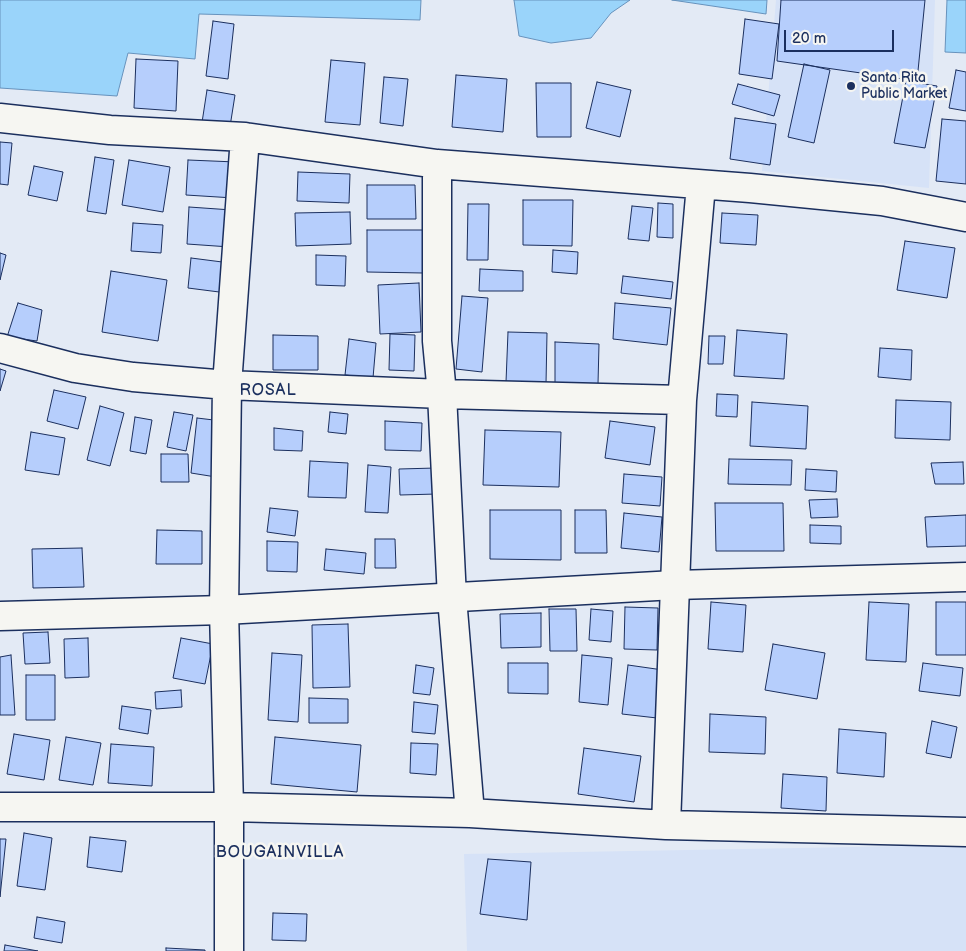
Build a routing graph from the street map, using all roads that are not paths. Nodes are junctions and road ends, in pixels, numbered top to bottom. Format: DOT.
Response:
graph roads {
  1 [pos="0,118"];
  2 [pos="245,137"];
  3 [pos="437,164"];
  4 [pos="700,185"];
  5 [pos="966,217"];
  6 [pos="0,348"];
  7 [pos="227,385"];
  8 [pos="442,394"];
  9 [pos="682,400"];
  10 [pos="966,577"];
  11 [pos="675,585"];
  12 [pos="452,598"];
  13 [pos="224,610"];
  14 [pos="0,616"];
  15 [pos="0,807"];
  16 [pos="228,807"];
  17 [pos="470,813"];
  18 [pos="666,825"];
  19 [pos="966,832"];
  20 [pos="229,951"];
  1 -- 2 [label="street"];
  2 -- 3 [label="street"];
  2 -- 7 [label="street"];
  3 -- 4 [label="street"];
  3 -- 8 [label="street"];
  4 -- 5 [label="street"];
  4 -- 9 [label="street"];
  6 -- 7 [label="street"];
  7 -- 8 [label="street"];
  7 -- 13 [label="street"];
  8 -- 9 [label="street"];
  8 -- 12 [label="street"];
  9 -- 11 [label="street"];
  10 -- 11 [label="street"];
  11 -- 12 [label="street"];
  11 -- 18 [label="street"];
  12 -- 13 [label="street"];
  12 -- 17 [label="street"];
  13 -- 14 [label="street"];
  13 -- 16 [label="street"];
  15 -- 16 [label="street"];
  16 -- 17 [label="street"];
  16 -- 20 [label="street"];
  17 -- 18 [label="street"];
  18 -- 19 [label="street"];
}
